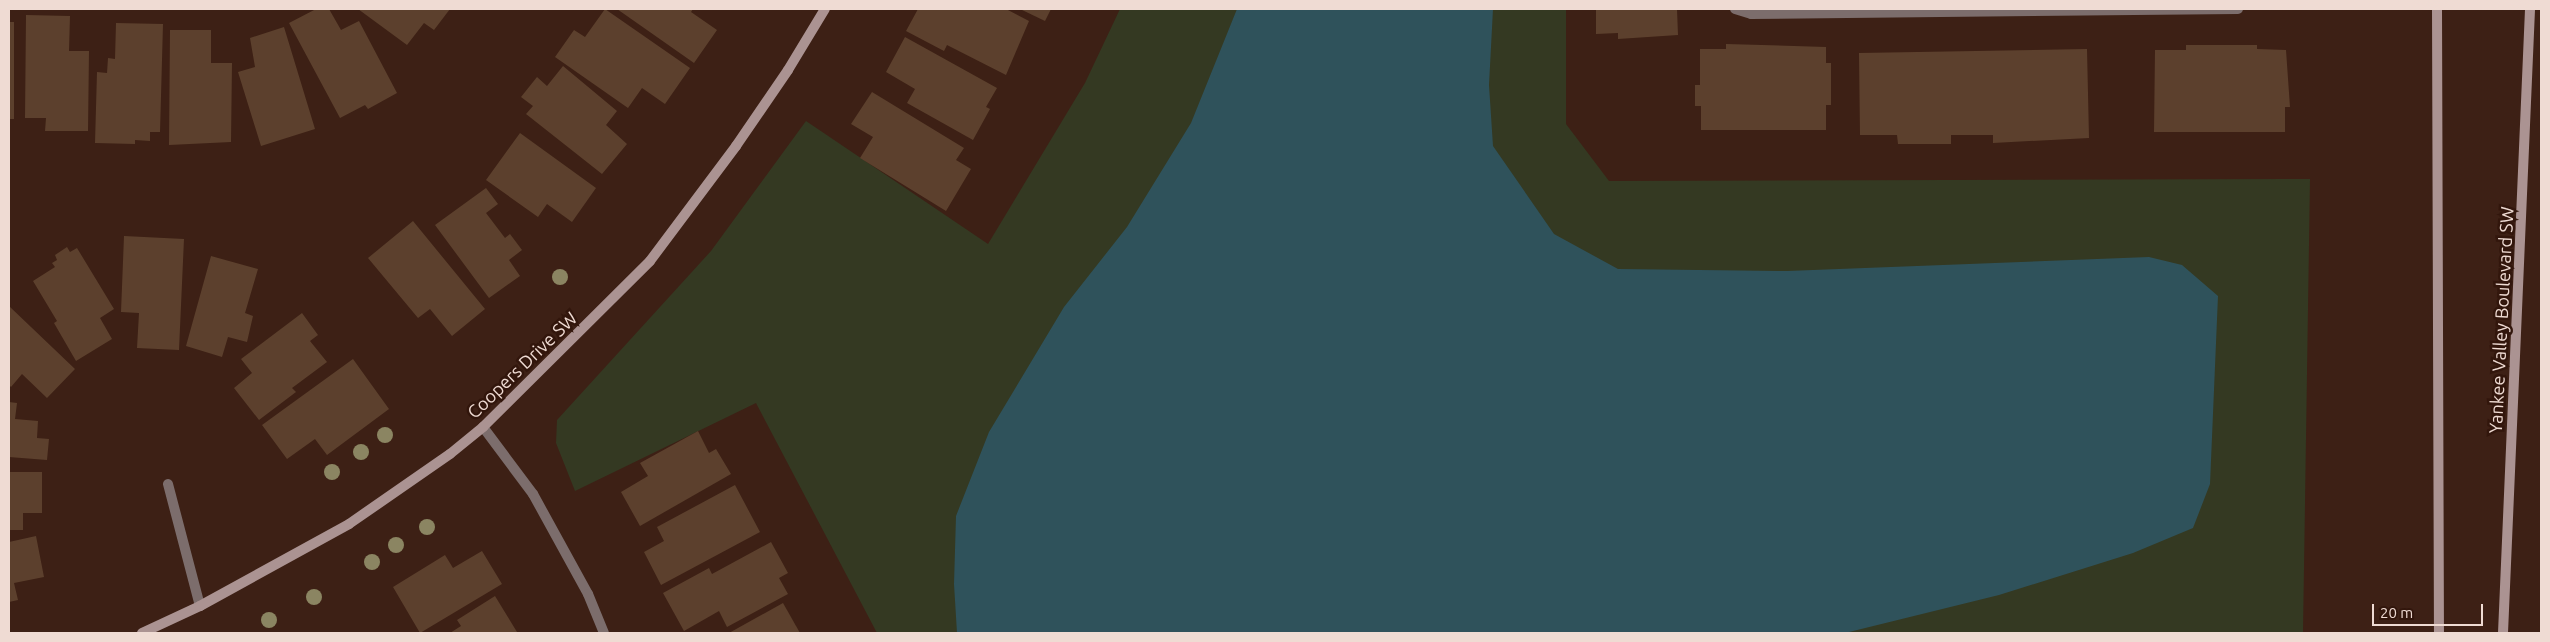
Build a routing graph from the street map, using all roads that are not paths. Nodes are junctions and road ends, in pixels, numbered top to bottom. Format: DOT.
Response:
graph roads {
  1 [pos="825,9"];
  2 [pos="1735,9"];
  3 [pos="2238,9"];
  4 [pos="2437,9"];
  5 [pos="2530,9"];
  6 [pos="1993,10"];
  7 [pos="483,427"];
  8 [pos="168,484"];
  9 [pos="200,606"];
  10 [pos="142,633"];
  11 [pos="604,633"];
  12 [pos="2439,633"];
  13 [pos="2503,633"];
  1 -- 7 [label="main road, Coopers Drive SW"];
  2 -- 6 [label="street"];
  3 -- 6 [label="street"];
  4 -- 12 [label="main road"];
  5 -- 13 [label="main road, Yankee Valley Boulevard SW"];
  7 -- 9 [label="main road, Coopers Drive SW"];
  7 -- 11 [label="street"];
  8 -- 9 [label="street"];
  9 -- 10 [label="main road, Coopers Drive SW"];
}
